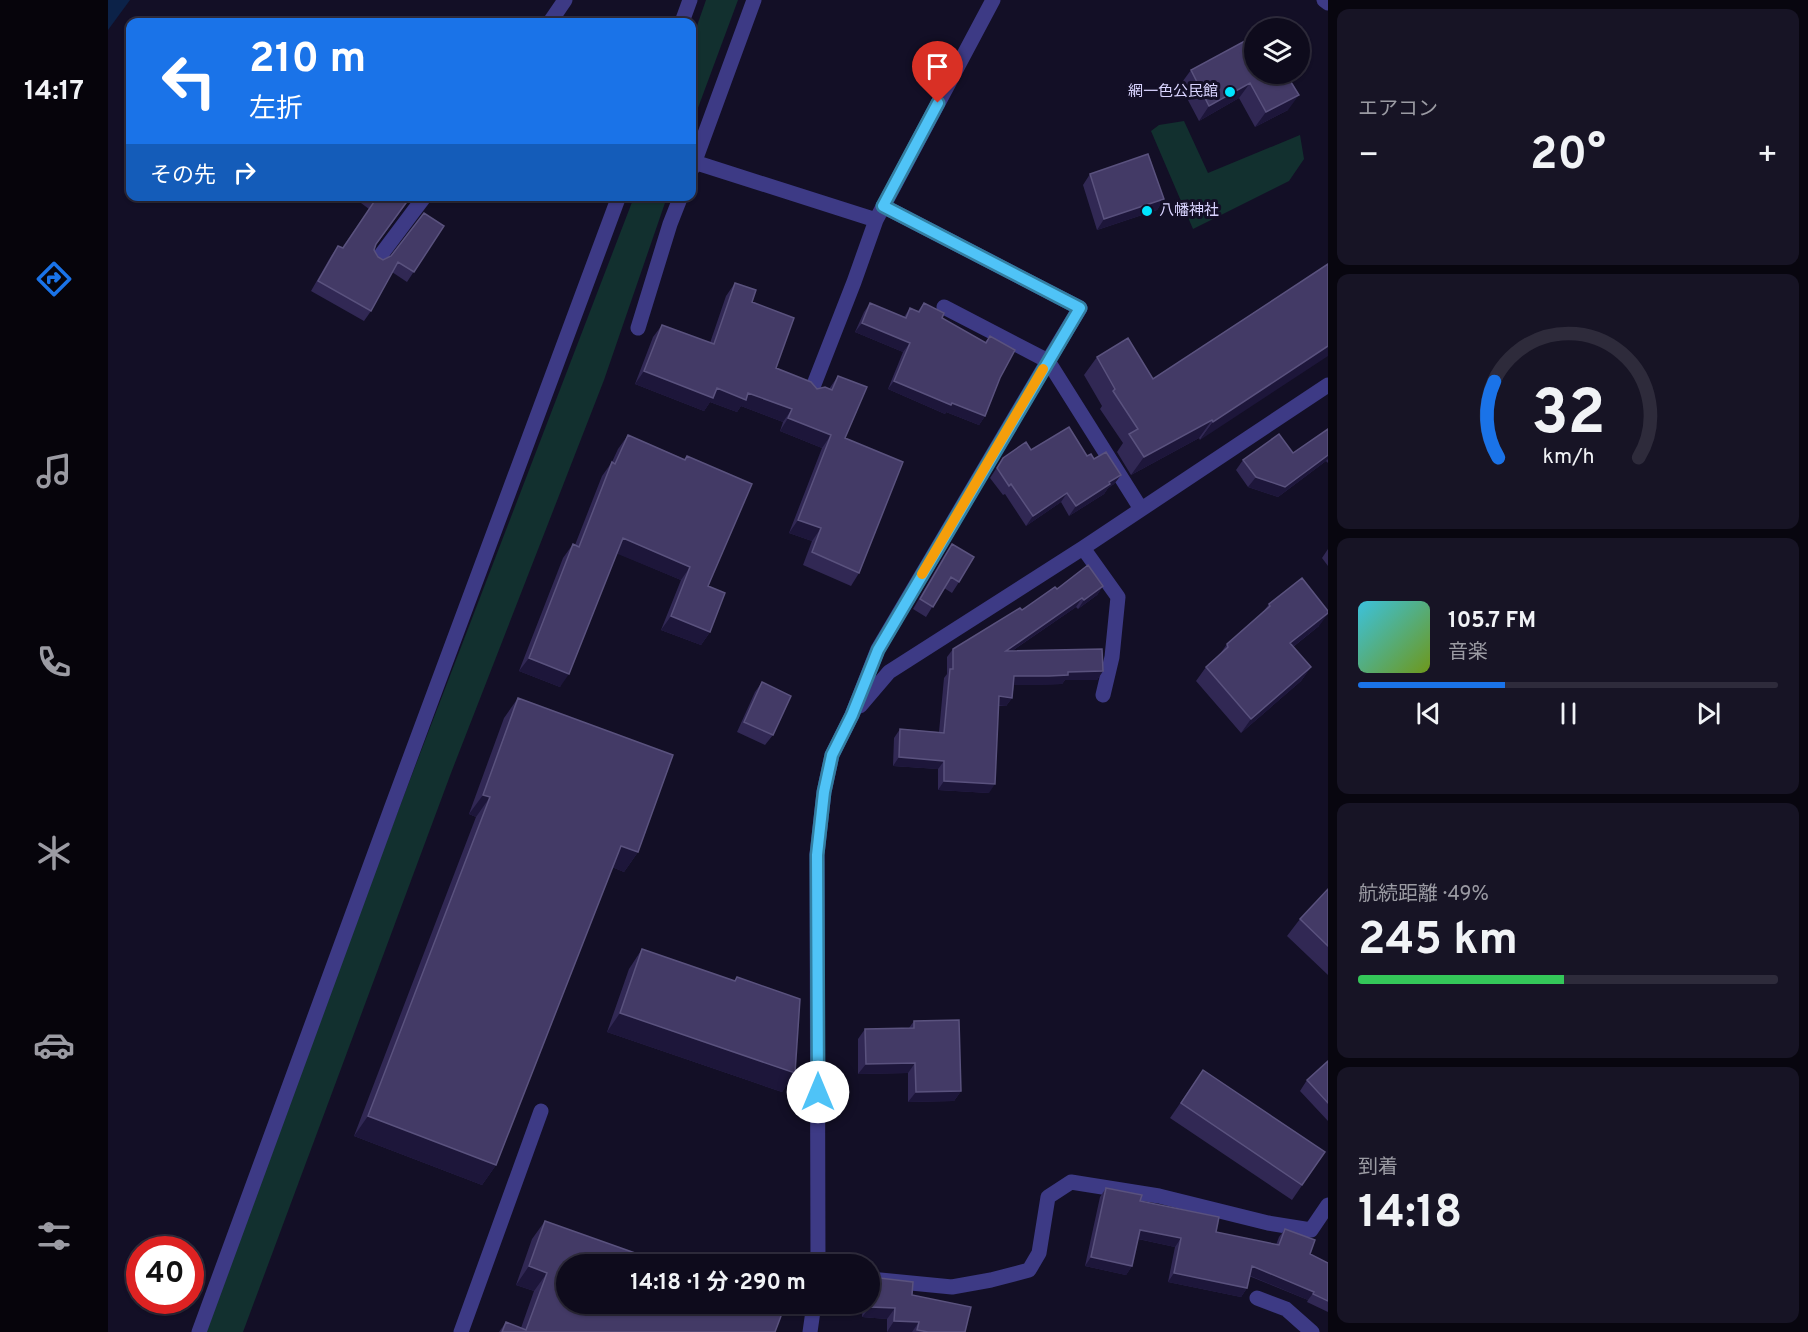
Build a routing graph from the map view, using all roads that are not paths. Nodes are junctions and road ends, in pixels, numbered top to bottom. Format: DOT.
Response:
graph roads {
  1 [pos="565,0"];
  2 [pos="690,0"];
  3 [pos="754,0"];
  4 [pos="993,0"];
  5 [pos="1324,0"];
  6 [pos="1328,3"];
  7 [pos="553,18"];
  8 [pos="683,18"];
  9 [pos="696,157"];
  10 [pos="696,166"];
  11 [pos="421,201"];
  12 [pos="617,201"];
  13 [pos="679,201"];
  14 [pos="880,213"];
  15 [pos="377,260"];
  16 [pos="944,307"];
  17 [pos="638,328"];
  18 [pos="1048,360"];
  19 [pos="1328,384"];
  20 [pos="811,392"];
  21 [pos="1140,509"];
  22 [pos="1083,548"];
  23 [pos="1103,695"];
  24 [pos="852,715"];
  25 [pos="541,1111"];
  26 [pos="1328,1205"];
  27 [pos="818,1254"];
  28 [pos="880,1280"];
  29 [pos="1257,1298"];
  30 [pos="813,1314"];
  31 [pos="198,1332"];
  32 [pos="461,1332"];
  33 [pos="810,1332"];
  34 [pos="1312,1332"];
  1 -- 7 [label="street"];
  2 -- 8 [label="street"];
  3 -- 9 [label="street"];
  4 -- 14 [label="street"];
  5 -- 6 [label="street"];
  10 -- 14 [label="street"];
  11 -- 15 [label="street"];
  12 -- 31 [label="street"];
  13 -- 17 [label="street"];
  14 -- 18 [label="street"];
  14 -- 20 [label="street"];
  16 -- 18 [label="street"];
  18 -- 21 [label="street"];
  18 -- 24 [label="street"];
  19 -- 21 [label="street"];
  21 -- 22 [label="street"];
  22 -- 23 [label="street"];
  22 -- 24 [label="street"];
  24 -- 27 [label="street"];
  25 -- 32 [label="street"];
  26 -- 28 [label="street"];
  29 -- 34 [label="street"];
  30 -- 33 [label="street"];
}
